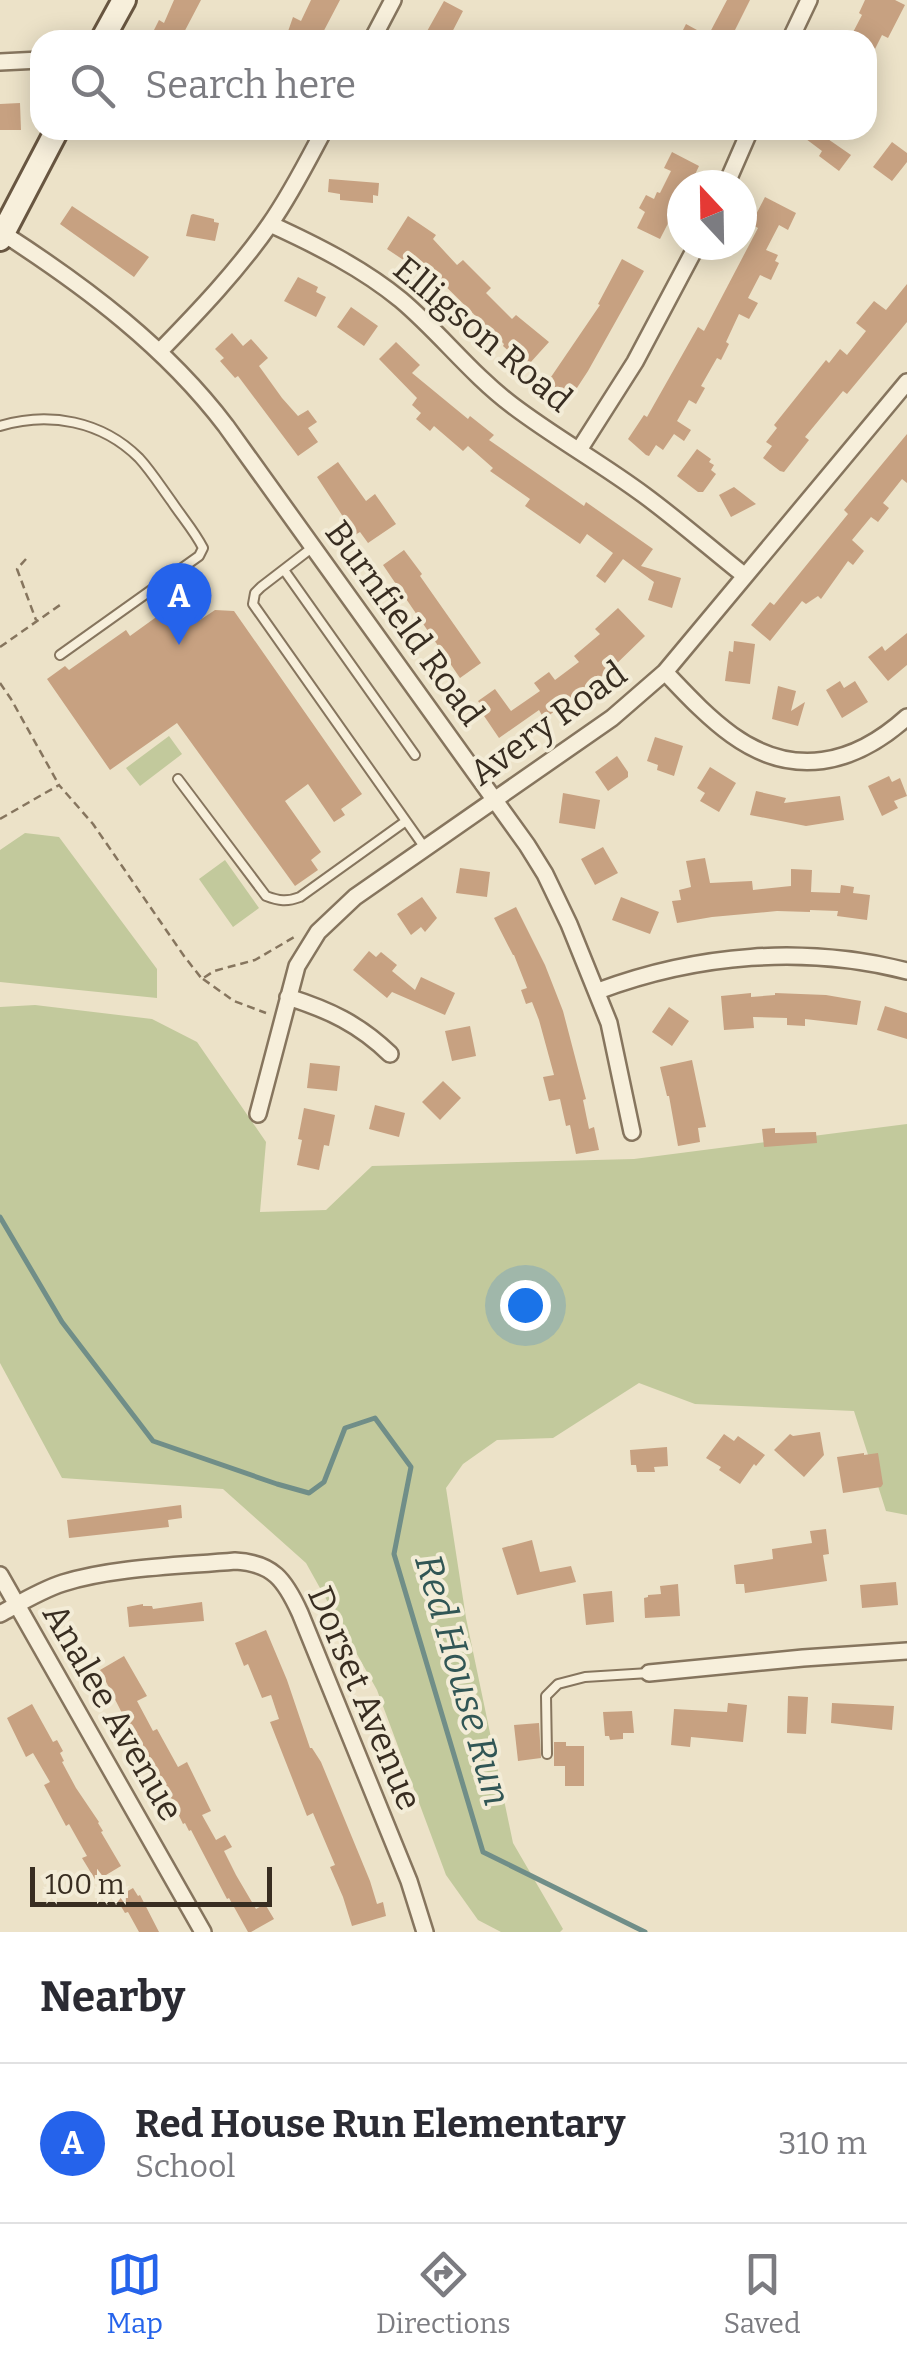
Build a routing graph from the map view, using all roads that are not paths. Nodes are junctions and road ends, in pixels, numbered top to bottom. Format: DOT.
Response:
graph roads {
  1 [pos="124,0"];
  2 [pos="393,0"];
  3 [pos="810,0"];
  4 [pos="108,30"];
  5 [pos="377,30"];
  6 [pos="795,30"];
  7 [pos="30,60"];
  8 [pos="0,62"];
  9 [pos="51,140"];
  10 [pos="319,140"];
  11 [pos="746,140"];
  12 [pos="733,170"];
  13 [pos="270,224"];
  14 [pos="2,236"];
  15 [pos="688,260"];
  16 [pos="160,352"];
  17 [pos="907,382"];
  18 [pos="0,426"];
  19 [pos="579,450"];
  20 [pos="313,547"];
  21 [pos="284,570"];
  22 [pos="745,576"];
  23 [pos="60,655"];
  24 [pos="664,672"];
  25 [pos="907,717"];
  26 [pos="415,755"];
  27 [pos="178,778"];
  28 [pos="495,800"];
  29 [pos="406,822"];
  30 [pos="425,848"];
  31 [pos="907,971"];
  32 [pos="598,991"];
  33 [pos="288,997"];
  34 [pos="390,1054"];
  35 [pos="258,1114"];
  36 [pos="632,1132"];
  37 [pos="0,1575"];
  38 [pos="17,1605"];
  39 [pos="0,1614"];
  40 [pos="907,1651"];
  41 [pos="649,1673"];
  42 [pos="547,1754"];
  43 [pos="203,1932"];
  44 [pos="425,1932"];
  1 -- 4 [label="street"];
  2 -- 5 [label="street"];
  3 -- 6 [label="street"];
  7 -- 8 [label="street"];
  9 -- 14 [label="street"];
  10 -- 13 [label="street"];
  11 -- 12 [label="street"];
  13 -- 16 [label="street"];
  13 -- 19 [label="street, Elligson Road"];
  14 -- 16 [label="street, Burnfield Road"];
  15 -- 19 [label="street"];
  16 -- 20 [label="street, Burnfield Road"];
  17 -- 22 [label="street, Avery Road"];
  18 -- 23 [label="lane"];
  19 -- 22 [label="street, Elligson Road"];
  20 -- 21 [label="lane"];
  20 -- 28 [label="street, Burnfield Road"];
  21 -- 26 [label="lane"];
  21 -- 29 [label="lane"];
  22 -- 24 [label="street, Avery Road"];
  24 -- 25 [label="street"];
  24 -- 28 [label="street, Avery Road"];
  27 -- 29 [label="lane"];
  28 -- 30 [label="street, Avery Road"];
  28 -- 32 [label="street, Burnfield Road"];
  29 -- 30 [label="lane"];
  30 -- 33 [label="street, Avery Road"];
  31 -- 32 [label="street"];
  32 -- 36 [label="street, Burnfield Road"];
  33 -- 34 [label="street"];
  33 -- 35 [label="street, Avery Road"];
  37 -- 38 [label="street, Analee Avenue"];
  38 -- 39 [label="street, Dorset Avenue"];
  38 -- 43 [label="street, Analee Avenue"];
  38 -- 44 [label="street, Dorset Avenue"];
  40 -- 41 [label="street"];
  41 -- 42 [label="lane"];
}
